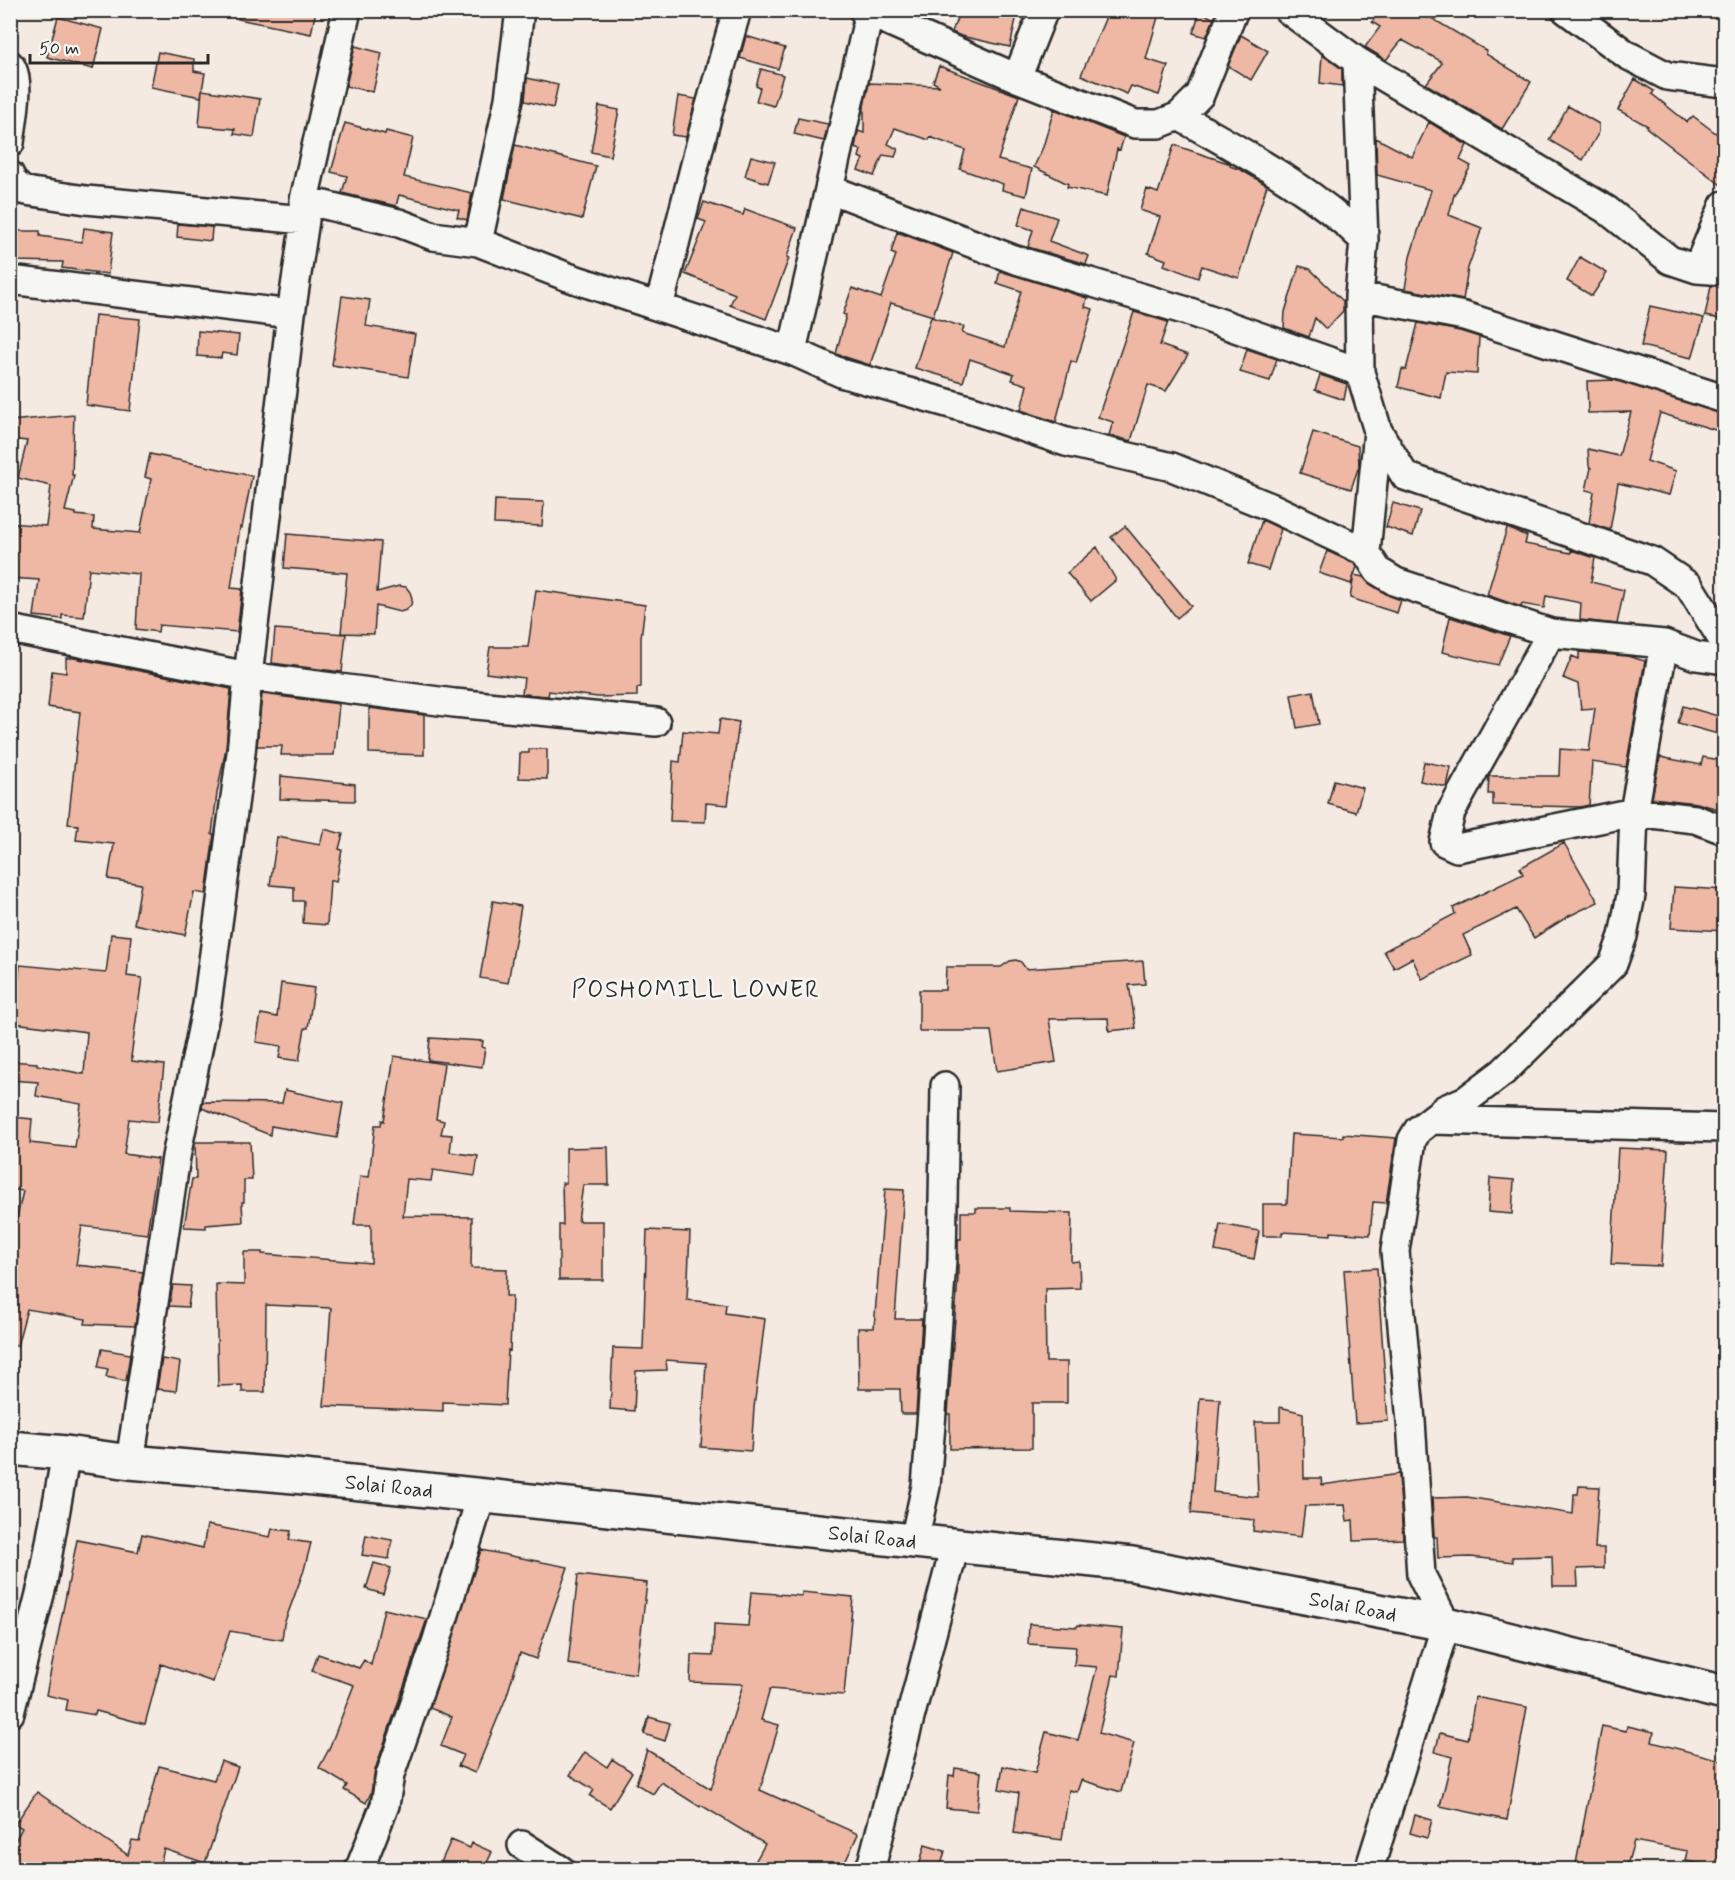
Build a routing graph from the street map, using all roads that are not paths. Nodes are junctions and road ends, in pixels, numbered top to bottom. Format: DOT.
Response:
graph roads {
  1 [pos="347,10"];
  2 [pos="520,10"];
  3 [pos="737,10"];
  4 [pos="1044,10"];
  5 [pos="1233,10"];
  6 [pos="1288,10"];
  7 [pos="1566,10"];
  8 [pos="867,11"];
  9 [pos="1357,61"];
  10 [pos="10,64"];
  11 [pos="1017,78"];
  12 [pos="1725,83"];
  13 [pos="1179,116"];
  14 [pos="10,143"];
  15 [pos="10,175"];
  16 [pos="830,189"];
  17 [pos="1725,205"];
  18 [pos="304,210"];
  19 [pos="1364,240"];
  20 [pos="478,242"];
  21 [pos="1697,269"];
  22 [pos="1725,271"];
  23 [pos="10,280"];
  24 [pos="1359,296"];
  25 [pos="659,307"];
  26 [pos="291,314"];
  27 [pos="792,351"];
  28 [pos="1360,372"];
  29 [pos="1725,399"];
  30 [pos="1378,431"];
  31 [pos="1366,552"];
  32 [pos="10,629"];
  33 [pos="1551,633"];
  34 [pos="1725,642"];
  35 [pos="1664,644"];
  36 [pos="1725,660"];
  37 [pos="248,676"];
  38 [pos="656,722"];
  39 [pos="1634,813"];
  40 [pos="1725,830"];
  41 [pos="945,1086"];
  42 [pos="1432,1120"];
  43 [pos="1725,1128"];
  44 [pos="10,1448"];
  45 [pos="66,1453"];
  46 [pos="130,1462"];
  47 [pos="481,1497"];
  48 [pos="914,1541"];
  49 [pos="955,1546"];
  50 [pos="1446,1624"];
  51 [pos="1725,1694"];
  52 [pos="10,1713"];
  53 [pos="522,1845"];
  54 [pos="359,1869"];
  55 [pos="561,1869"];
  56 [pos="868,1869"];
  57 [pos="1369,1869"];
  1 -- 18 [label="street"];
  2 -- 20 [label="street"];
  3 -- 25 [label="street"];
  4 -- 11 [label="street"];
  5 -- 13 [label="street"];
  6 -- 9 [label="street"];
  7 -- 12 [label="street"];
  8 -- 11 [label="street"];
  8 -- 16 [label="street"];
  9 -- 19 [label="street"];
  9 -- 21 [label="street"];
  10 -- 14 [label="street"];
  11 -- 13 [label="street"];
  13 -- 19 [label="street"];
  15 -- 18 [label="street"];
  16 -- 27 [label="street"];
  16 -- 28 [label="street"];
  17 -- 21 [label="street"];
  18 -- 20 [label="street"];
  18 -- 26 [label="street"];
  19 -- 24 [label="street"];
  20 -- 25 [label="street"];
  21 -- 22 [label="street"];
  23 -- 26 [label="street"];
  24 -- 28 [label="street"];
  24 -- 29 [label="street"];
  25 -- 27 [label="street"];
  26 -- 37 [label="street"];
  27 -- 31 [label="street"];
  28 -- 30 [label="street"];
  30 -- 31 [label="street"];
  30 -- 34 [label="street"];
  31 -- 33 [label="street"];
  32 -- 37 [label="street"];
  33 -- 35 [label="street"];
  33 -- 39 [label="street"];
  35 -- 36 [label="street"];
  35 -- 39 [label="street"];
  37 -- 38 [label="street"];
  37 -- 46 [label="street"];
  39 -- 40 [label="street"];
  39 -- 42 [label="street"];
  41 -- 48 [label="street"];
  42 -- 43 [label="street"];
  42 -- 50 [label="street"];
  44 -- 45 [label="highway, Solai Road"];
  45 -- 46 [label="highway, Solai Road"];
  45 -- 52 [label="street"];
  46 -- 47 [label="highway, Solai Road"];
  47 -- 48 [label="highway, Solai Road"];
  47 -- 54 [label="street"];
  48 -- 49 [label="highway, Solai Road"];
  49 -- 50 [label="highway, Solai Road"];
  49 -- 56 [label="street"];
  50 -- 51 [label="highway, Solai Road"];
  50 -- 57 [label="street"];
  53 -- 55 [label="street"];
}
